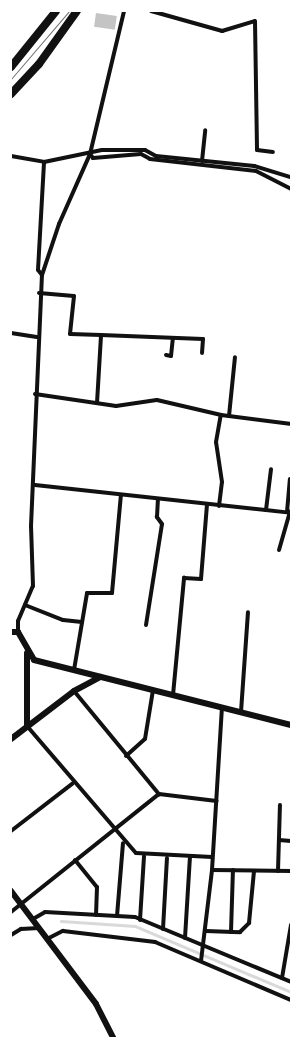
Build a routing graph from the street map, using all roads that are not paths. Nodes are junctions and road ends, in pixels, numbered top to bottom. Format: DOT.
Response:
graph roads {
  1 [pos="56,11"];
  2 [pos="77,11"];
  3 [pos="124,11"];
  4 [pos="151,11"];
  5 [pos="11,67"];
  6 [pos="11,94"];
  7 [pos="205,130"];
  8 [pos="273,152"];
  9 [pos="90,154"];
  10 [pos="11,156"];
  11 [pos="202,161"];
  12 [pos="44,162"];
  13 [pos="291,177"];
  14 [pos="291,189"];
  15 [pos="42,275"];
  16 [pos="39,293"];
  17 [pos="11,333"];
  18 [pos="101,335"];
  19 [pos="37,337"];
  20 [pos="173,338"];
  21 [pos="202,353"];
  22 [pos="166,355"];
  23 [pos="235,357"];
  24 [pos="36,394"];
  25 [pos="97,403"];
  26 [pos="222,415"];
  27 [pos="229,416"];
  28 [pos="291,424"];
  29 [pos="272,469"];
  30 [pos="290,479"];
  31 [pos="35,485"];
  32 [pos="121,495"];
  33 [pos="158,499"];
  34 [pos="207,504"];
  35 [pos="219,506"];
  36 [pos="266,510"];
  37 [pos="289,512"];
  38 [pos="280,550"];
  39 [pos="25,605"];
  40 [pos="248,612"];
  41 [pos="82,622"];
  42 [pos="146,625"];
  43 [pos="11,632"];
  44 [pos="18,632"];
  45 [pos="27,653"];
  46 [pos="74,670"];
  47 [pos="100,677"];
  48 [pos="153,690"];
  49 [pos="74,691"];
  50 [pos="173,695"];
  51 [pos="222,707"];
  52 [pos="241,712"];
  53 [pos="291,725"];
  54 [pos="27,726"];
  55 [pos="11,739"];
  56 [pos="126,756"];
  57 [pos="73,783"];
  58 [pos="159,794"];
  59 [pos="217,801"];
  60 [pos="280,805"];
  61 [pos="112,830"];
  62 [pos="11,831"];
  63 [pos="279,840"];
  64 [pos="291,841"];
  65 [pos="123,843"];
  66 [pos="144,856"];
  67 [pos="212,857"];
  68 [pos="167,858"];
  69 [pos="190,858"];
  70 [pos="75,860"];
  71 [pos="212,870"];
  72 [pos="233,870"];
  73 [pos="254,871"];
  74 [pos="278,871"];
  75 [pos="291,871"];
  76 [pos="11,891"];
  77 [pos="22,904"];
  78 [pos="11,912"];
  79 [pos="96,915"];
  80 [pos="117,916"];
  81 [pos="32,919"];
  82 [pos="140,920"];
  83 [pos="291,925"];
  84 [pos="39,928"];
  85 [pos="163,929"];
  86 [pos="206,931"];
  87 [pos="231,932"];
  88 [pos="11,935"];
  89 [pos="185,938"];
  90 [pos="47,939"];
  91 [pos="205,945"];
  92 [pos="201,961"];
  93 [pos="282,978"];
  94 [pos="291,982"];
  95 [pos="291,1000"];
  96 [pos="113,1038"];
  1 -- 5 [label="main road"];
  2 -- 6 [label="main road"];
  3 -- 9 [label="street"];
  4 -- 8 [label="street"];
  7 -- 11 [label="street"];
  9 -- 11 [label="street"];
  9 -- 12 [label="street"];
  9 -- 14 [label="street"];
  9 -- 15 [label="street"];
  10 -- 12 [label="street"];
  11 -- 13 [label="street"];
  12 -- 15 [label="street"];
  15 -- 16 [label="street"];
  16 -- 18 [label="street"];
  16 -- 19 [label="street"];
  17 -- 19 [label="street"];
  18 -- 20 [label="street"];
  18 -- 25 [label="street"];
  19 -- 24 [label="street"];
  20 -- 21 [label="street"];
  20 -- 22 [label="street"];
  23 -- 27 [label="street"];
  24 -- 25 [label="street"];
  24 -- 31 [label="street"];
  25 -- 26 [label="street"];
  26 -- 27 [label="street"];
  26 -- 35 [label="street"];
  27 -- 28 [label="street"];
  29 -- 36 [label="street"];
  30 -- 37 [label="street"];
  31 -- 32 [label="street"];
  31 -- 39 [label="street"];
  32 -- 33 [label="street"];
  32 -- 41 [label="street"];
  33 -- 34 [label="street"];
  33 -- 42 [label="street"];
  34 -- 35 [label="street"];
  34 -- 50 [label="street"];
  35 -- 36 [label="street"];
  36 -- 37 [label="street"];
  37 -- 38 [label="street"];
  39 -- 41 [label="street"];
  39 -- 44 [label="street"];
  40 -- 52 [label="street"];
  41 -- 46 [label="street"];
  43 -- 44 [label="street"];
  44 -- 45 [label="street"];
  45 -- 46 [label="street"];
  45 -- 54 [label="street"];
  46 -- 47 [label="street"];
  47 -- 48 [label="street"];
  47 -- 49 [label="street"];
  48 -- 50 [label="street"];
  48 -- 56 [label="street"];
  49 -- 54 [label="street"];
  49 -- 56 [label="street"];
  50 -- 51 [label="street"];
  51 -- 52 [label="street"];
  51 -- 59 [label="street"];
  52 -- 53 [label="street"];
  54 -- 55 [label="street"];
  54 -- 57 [label="street"];
  56 -- 58 [label="street"];
  57 -- 61 [label="street"];
  57 -- 62 [label="street"];
  58 -- 59 [label="street"];
  58 -- 61 [label="street"];
  59 -- 67 [label="street"];
  60 -- 63 [label="street"];
  61 -- 65 [label="street"];
  61 -- 70 [label="street"];
  63 -- 64 [label="street"];
  63 -- 74 [label="street"];
  65 -- 66 [label="street"];
  65 -- 80 [label="street"];
  66 -- 68 [label="street"];
  66 -- 82 [label="street"];
  67 -- 69 [label="street"];
  67 -- 71 [label="street"];
  68 -- 69 [label="street"];
  68 -- 85 [label="street"];
  69 -- 89 [label="street"];
  70 -- 77 [label="street"];
  70 -- 79 [label="street"];
  71 -- 72 [label="street"];
  71 -- 86 [label="street"];
  72 -- 73 [label="street"];
  72 -- 87 [label="street"];
  73 -- 74 [label="street"];
  73 -- 87 [label="street"];
  74 -- 75 [label="street"];
  76 -- 77 [label="street"];
  77 -- 78 [label="street"];
  77 -- 81 [label="street"];
  79 -- 80 [label="street"];
  79 -- 81 [label="street"];
  80 -- 82 [label="street"];
  81 -- 84 [label="street"];
  82 -- 85 [label="street"];
  83 -- 93 [label="street"];
  84 -- 88 [label="street"];
  84 -- 90 [label="street"];
  85 -- 89 [label="street"];
  86 -- 87 [label="street"];
  86 -- 91 [label="street"];
  89 -- 91 [label="street"];
  90 -- 92 [label="street"];
  90 -- 96 [label="street"];
  91 -- 92 [label="street"];
  91 -- 93 [label="street"];
  92 -- 95 [label="street"];
  93 -- 94 [label="street"];
}
